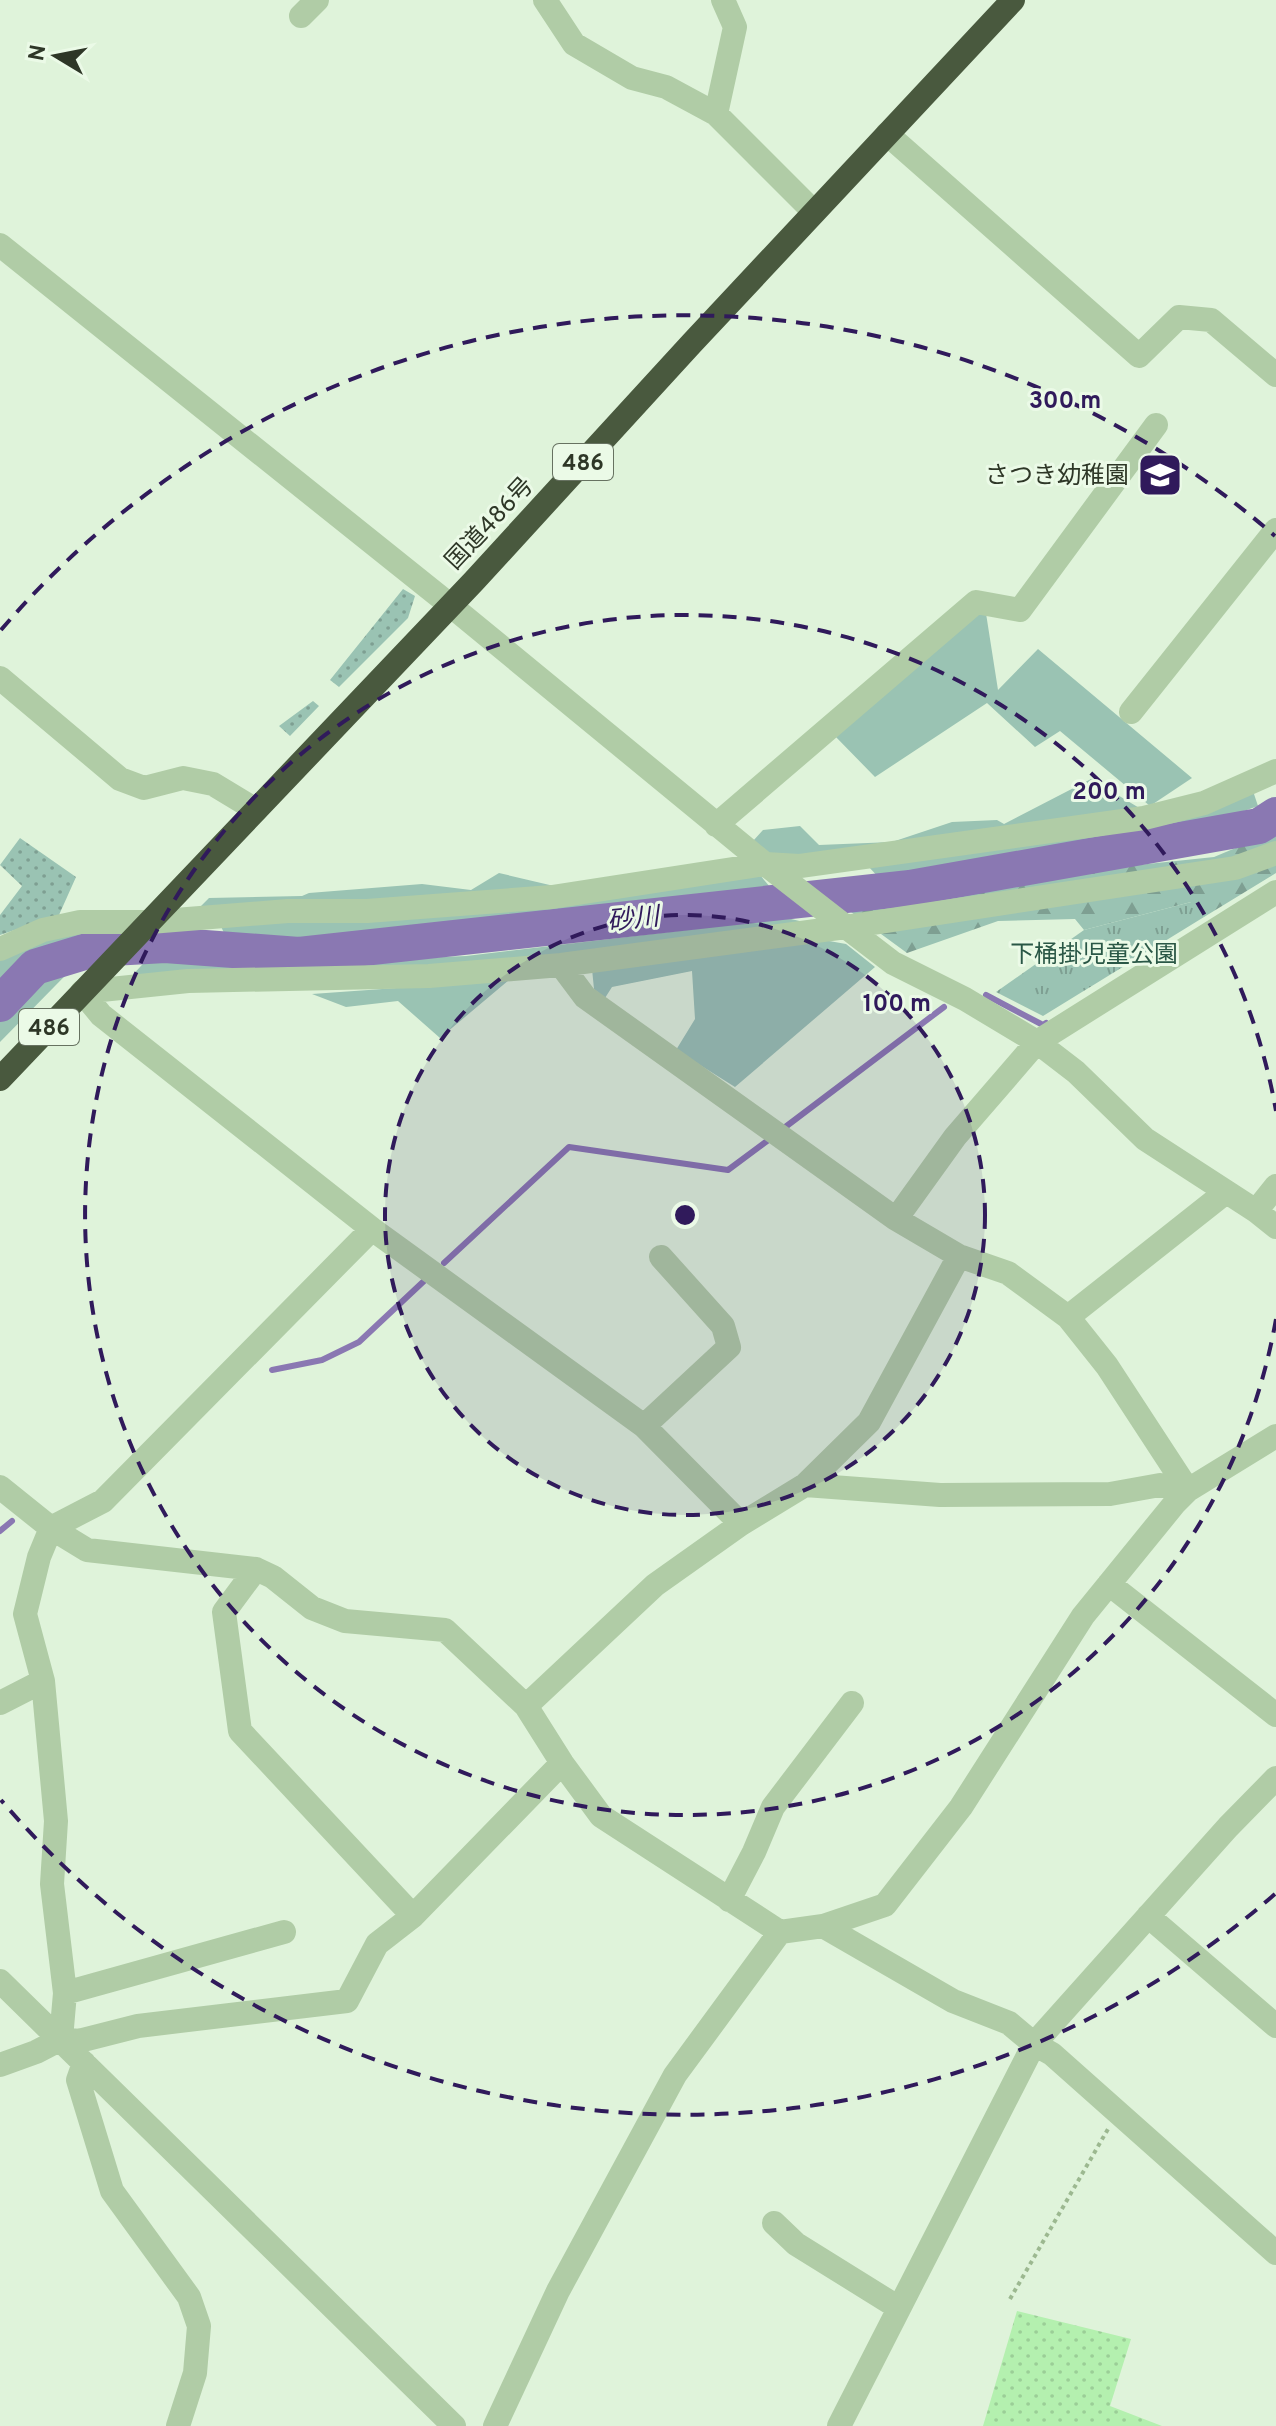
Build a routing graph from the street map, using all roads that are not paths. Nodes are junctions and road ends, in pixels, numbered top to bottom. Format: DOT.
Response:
graph roads {
  1 [pos="545,0"];
  2 [pos="723,0"];
  3 [pos="1013,0"];
  4 [pos="716,114"];
  5 [pos="887,134"];
  6 [pos="814,212"];
  7 [pos="0,245"];
  8 [pos="1276,375"];
  9 [pos="1156,425"];
  10 [pos="1276,530"];
  11 [pos="450,605"];
  12 [pos="0,678"];
  13 [pos="1131,712"];
  14 [pos="1276,771"];
  15 [pos="256,810"];
  16 [pos="716,825"];
  17 [pos="1276,853"];
  18 [pos="765,864"];
  19 [pos="1276,892"];
  20 [pos="150,922"];
  21 [pos="846,927"];
  22 [pos="0,949"];
  23 [pos="561,965"];
  24 [pos="89,984"];
  25 [pos="1037,1042"];
  26 [pos="0,1079"];
  27 [pos="1276,1186"];
  28 [pos="1226,1192"];
  29 [pos="1256,1211"];
  30 [pos="896,1219"];
  31 [pos="1276,1227"];
  32 [pos="372,1229"];
  33 [pos="959,1256"];
  34 [pos="661,1257"];
  35 [pos="1068,1317"];
  36 [pos="644,1426"];
  37 [pos="1276,1436"];
  38 [pos="805,1485"];
  39 [pos="0,1487"];
  40 [pos="1188,1490"];
  41 [pos="741,1524"];
  42 [pos="51,1528"];
  43 [pos="256,1569"];
  44 [pos="1109,1584"];
  45 [pos="43,1681"];
  46 [pos="0,1703"];
  47 [pos="852,1703"];
  48 [pos="526,1706"];
  49 [pos="1276,1715"];
  50 [pos="562,1763"];
  51 [pos="1276,1778"];
  52 [pos="729,1900"];
  53 [pos="413,1916"];
  54 [pos="1148,1916"];
  55 [pos="823,1926"];
  56 [pos="284,1932"];
  57 [pos="780,1932"];
  58 [pos="0,1981"];
  59 [pos="65,1993"];
  60 [pos="1276,2026"];
  61 [pos="61,2039"];
  62 [pos="1034,2044"];
  63 [pos="84,2063"];
  64 [pos="0,2065"];
  65 [pos="774,2223"];
  66 [pos="1276,2253"];
  67 [pos="899,2308"];
  68 [pos="178,2426"];
  69 [pos="454,2426"];
  70 [pos="495,2426"];
  71 [pos="839,2426"];
  1 -- 4 [label="street"];
  2 -- 4 [label="street"];
  3 -- 5 [label="highway, 国道486号 / 486"];
  4 -- 6 [label="street"];
  5 -- 6 [label="highway, 国道486号 / 486"];
  5 -- 8 [label="street"];
  6 -- 11 [label="highway, 国道486号 / 486"];
  7 -- 11 [label="street"];
  9 -- 16 [label="street"];
  10 -- 13 [label="street"];
  11 -- 15 [label="highway, 国道486号 / 486"];
  11 -- 16 [label="street"];
  12 -- 15 [label="street"];
  14 -- 18 [label="street"];
  15 -- 20 [label="highway, 国道486号 / 486"];
  16 -- 18 [label="street"];
  17 -- 21 [label="street"];
  18 -- 20 [label="street"];
  18 -- 21 [label="street"];
  19 -- 25 [label="street"];
  20 -- 22 [label="street"];
  20 -- 24 [label="highway, 国道486号 / 486"];
  21 -- 23 [label="street"];
  21 -- 25 [label="street"];
  23 -- 24 [label="street"];
  23 -- 30 [label="street"];
  24 -- 26 [label="highway, 国道486号 / 486"];
  24 -- 32 [label="street"];
  25 -- 28 [label="street"];
  25 -- 30 [label="street"];
  27 -- 29 [label="street"];
  28 -- 29 [label="street"];
  28 -- 35 [label="street"];
  29 -- 31 [label="street"];
  30 -- 33 [label="street"];
  32 -- 36 [label="street"];
  32 -- 42 [label="street"];
  33 -- 35 [label="street"];
  33 -- 38 [label="street"];
  34 -- 36 [label="street"];
  35 -- 40 [label="street"];
  36 -- 41 [label="street"];
  37 -- 40 [label="street"];
  38 -- 40 [label="street"];
  38 -- 41 [label="street"];
  39 -- 42 [label="street"];
  40 -- 44 [label="street"];
  41 -- 48 [label="street"];
  42 -- 43 [label="street"];
  42 -- 45 [label="street"];
  43 -- 48 [label="street"];
  43 -- 53 [label="street"];
  44 -- 49 [label="street"];
  44 -- 55 [label="street"];
  45 -- 46 [label="street"];
  45 -- 59 [label="street"];
  47 -- 52 [label="street"];
  48 -- 50 [label="street"];
  50 -- 52 [label="street"];
  50 -- 53 [label="street"];
  51 -- 54 [label="street"];
  52 -- 57 [label="street"];
  53 -- 61 [label="street"];
  54 -- 60 [label="street"];
  54 -- 62 [label="street"];
  55 -- 57 [label="street"];
  55 -- 62 [label="street"];
  56 -- 59 [label="street"];
  57 -- 70 [label="street"];
  58 -- 61 [label="street"];
  59 -- 61 [label="street"];
  61 -- 63 [label="street"];
  61 -- 64 [label="street"];
  62 -- 66 [label="street"];
  62 -- 67 [label="street"];
  63 -- 68 [label="street"];
  63 -- 69 [label="street"];
  65 -- 67 [label="street"];
  67 -- 71 [label="street"];
}
